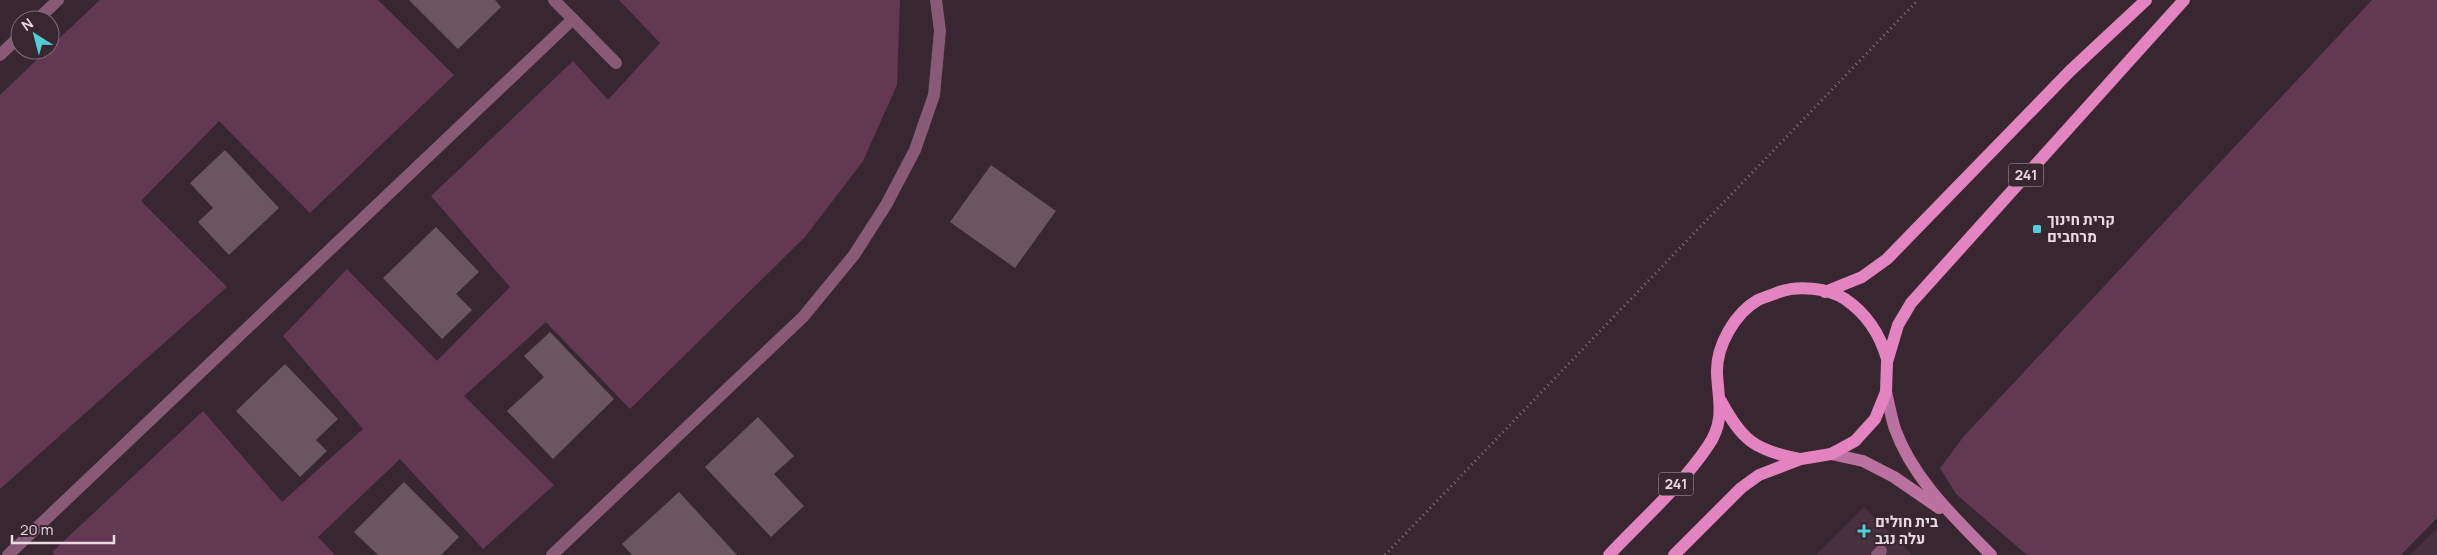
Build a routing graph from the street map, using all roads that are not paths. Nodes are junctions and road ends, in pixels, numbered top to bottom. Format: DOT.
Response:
graph roads {
  1 [pos="58,0"];
  2 [pos="554,0"];
  3 [pos="936,0"];
  4 [pos="2146,0"];
  5 [pos="2184,0"];
  6 [pos="48,10"];
  7 [pos="573,19"];
  8 [pos="10,46"];
  9 [pos="0,55"];
  10 [pos="616,63"];
  11 [pos="1825,292"];
  12 [pos="1887,362"];
  13 [pos="1886,392"];
  14 [pos="1721,401"];
  15 [pos="1831,454"];
  16 [pos="1801,459"];
  17 [pos="1960,523"];
  18 [pos="8,555"];
  19 [pos="552,555"];
  20 [pos="1610,555"];
  21 [pos="1674,555"];
  22 [pos="1991,555"];
  1 -- 6 [label="street"];
  2 -- 7 [label="street"];
  3 -- 19 [label="street"];
  4 -- 11 [label="main road, 241"];
  5 -- 12 [label="main road, 241"];
  7 -- 10 [label="street"];
  7 -- 18 [label="street"];
  8 -- 9 [label="street"];
  11 -- 12 [label="main road, 241"];
  11 -- 14 [label="main road, 241"];
  12 -- 13 [label="main road, 241"];
  13 -- 15 [label="main road, 241"];
  13 -- 17 [label="street"];
  14 -- 16 [label="main road, 241"];
  14 -- 20 [label="main road, 241"];
  15 -- 16 [label="main road, 241"];
  15 -- 17 [label="street"];
  16 -- 21 [label="main road, 241"];
  17 -- 22 [label="street"];
}
